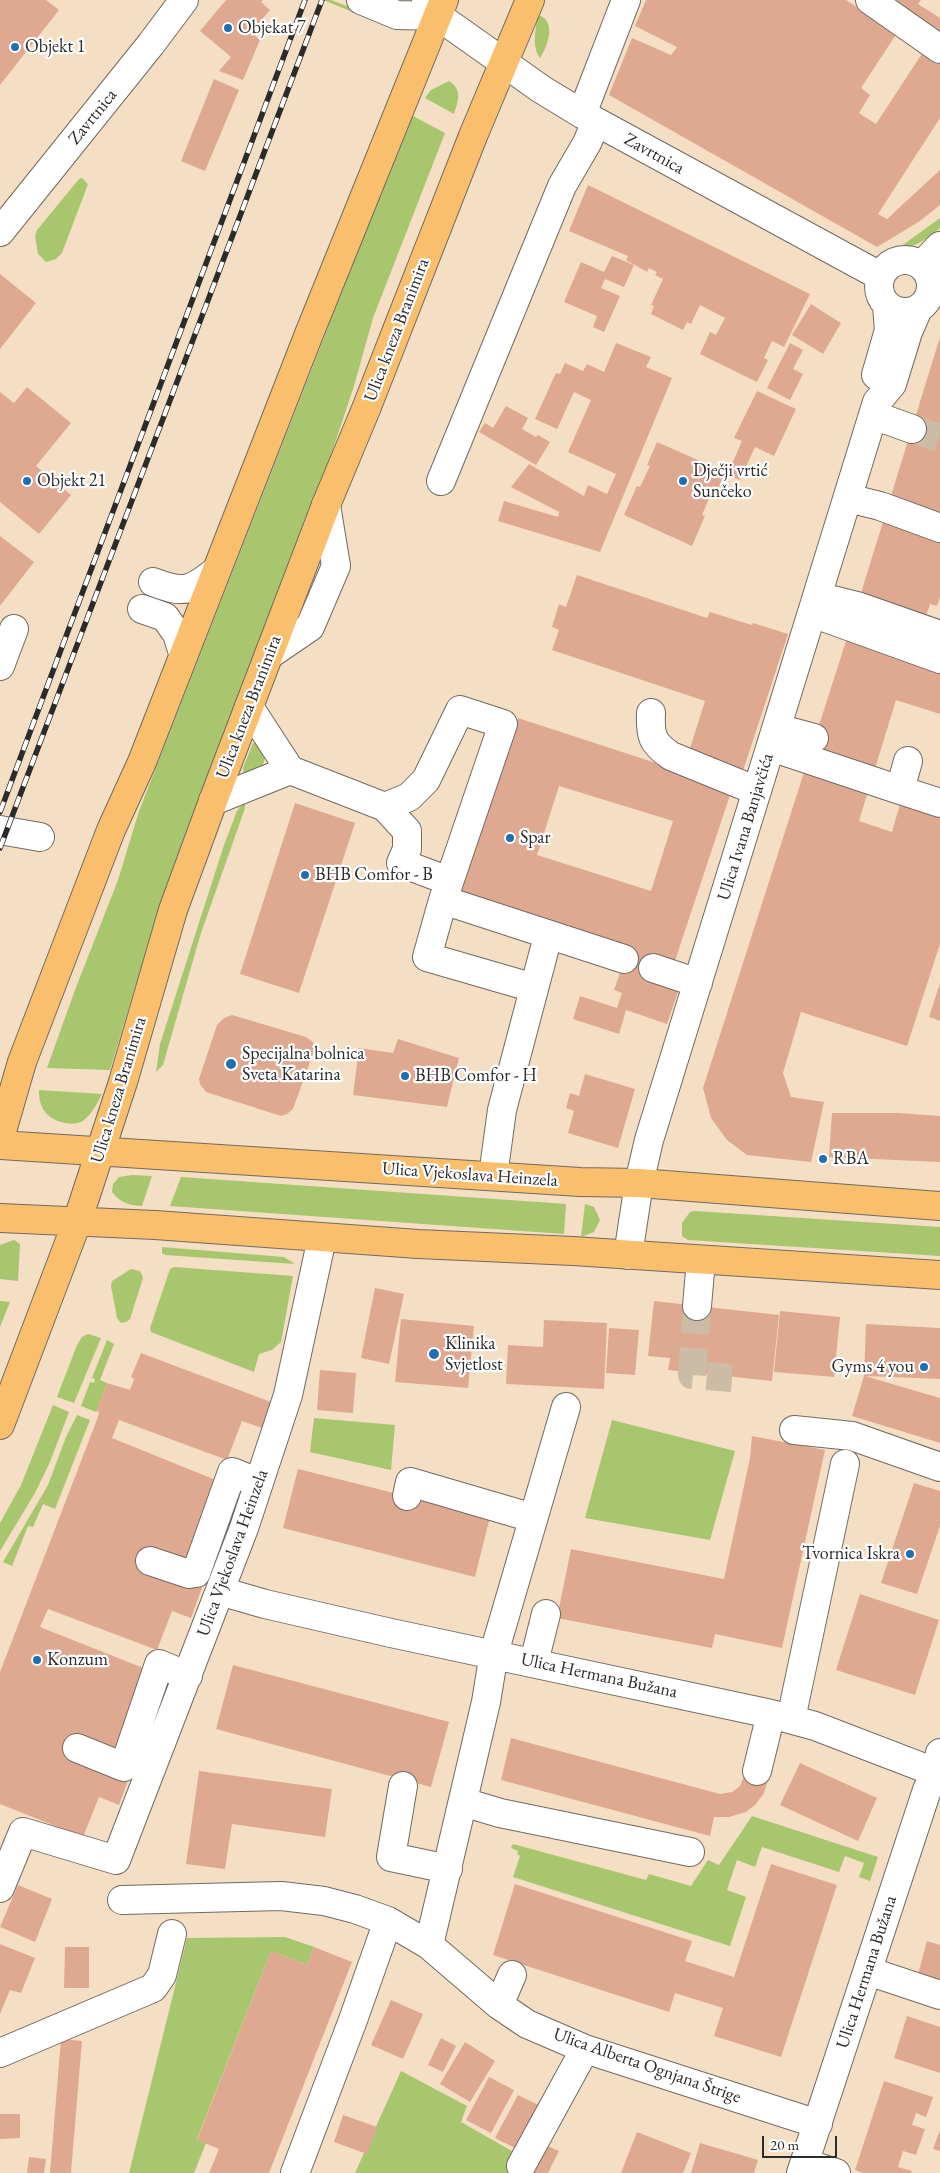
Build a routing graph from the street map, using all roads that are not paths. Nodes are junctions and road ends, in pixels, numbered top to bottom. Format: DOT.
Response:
graph roads {
  1 [pos="184,0"];
  2 [pos="361,0"];
  3 [pos="530,0"];
  4 [pos="626,0"];
  5 [pos="870,0"];
  6 [pos="436,5"];
  7 [pos="940,49"];
  8 [pos="504,62"];
  9 [pos="589,118"];
  10 [pos="0,232"];
  11 [pos="931,256"];
  12 [pos="880,276"];
  13 [pos="887,306"];
  14 [pos="918,309"];
  15 [pos="875,409"];
  16 [pos="912,429"];
  17 [pos="441,481"];
  18 [pos="848,498"];
  19 [pos="940,528"];
  20 [pos="216,571"];
  21 [pos="153,582"];
  22 [pos="815,605"];
  23 [pos="142,609"];
  24 [pos="14,629"];
  25 [pos="940,635"];
  26 [pos="183,653"];
  27 [pos="940,659"];
  28 [pos="0,666"];
  29 [pos="249,707"];
  30 [pos="651,713"];
  31 [pos="774,738"];
  32 [pos="814,738"];
  33 [pos="908,761"];
  34 [pos="290,770"];
  35 [pos="426,780"];
  36 [pos="900,790"];
  37 [pos="757,791"];
  38 [pos="213,801"];
  39 [pos="940,803"];
  40 [pos="384,807"];
  41 [pos="0,830"];
  42 [pos="406,831"];
  43 [pos="40,836"];
  44 [pos="446,890"];
  45 [pos="548,936"];
  46 [pos="624,959"];
  47 [pos="653,968"];
  48 [pos="698,983"];
  49 [pos="534,988"];
  50 [pos="0,1138"];
  51 [pos="0,1145"];
  52 [pos="100,1151"];
  53 [pos="493,1176"];
  54 [pos="639,1183"];
  55 [pos="940,1206"];
  56 [pos="0,1218"];
  57 [pos="77,1222"];
  58 [pos="322,1238"];
  59 [pos="628,1255"];
  60 [pos="700,1260"];
  61 [pos="940,1275"];
  62 [pos="697,1306"];
  63 [pos="566,1406"];
  64 [pos="0,1424"];
  65 [pos="794,1430"];
  66 [pos="844,1464"];
  67 [pos="940,1467"];
  68 [pos="259,1483"];
  69 [pos="407,1496"];
  70 [pos="533,1518"];
  71 [pos="150,1561"];
  72 [pos="220,1591"];
  73 [pos="546,1614"];
  74 [pos="494,1653"];
  75 [pos="534,1662"];
  76 [pos="188,1676"];
  77 [pos="781,1716"];
  78 [pos="77,1748"];
  79 [pos="938,1766"];
  80 [pos="757,1772"];
  81 [pos="404,1786"];
  82 [pos="463,1802"];
  83 [pos="690,1852"];
  84 [pos="448,1869"];
  85 [pos="0,1888"];
  86 [pos="122,1900"];
  87 [pos="388,1921"];
  88 [pos="172,1934"];
  89 [pos="430,1945"];
  90 [pos="868,1971"];
  91 [pos="512,1975"];
  92 [pos="940,1995"];
  93 [pos="499,2005"];
  94 [pos="585,2049"];
  95 [pos="0,2053"];
  96 [pos="818,2124"];
  97 [pos="521,2166"];
  98 [pos="803,2168"];
  99 [pos="295,2173"];
  100 [pos="836,2173"];
  1 -- 10 [label="street, Zavrtnica"];
  2 -- 6 [label="street"];
  3 -- 8 [label="main road, Ulica kneza Branimira"];
  4 -- 9 [label="street"];
  5 -- 7 [label="street"];
  6 -- 8 [label="street, Zavrtnica"];
  6 -- 20 [label="main road"];
  8 -- 9 [label="street, Zavrtnica"];
  8 -- 29 [label="main road, Ulica kneza Branimira"];
  9 -- 12 [label="street, Zavrtnica"];
  9 -- 17 [label="street"];
  11 -- 12 [label="street"];
  11 -- 14 [label="street, Ulica Ivana Banjavčića"];
  12 -- 13 [label="street, Ulica Ivana Banjavčića"];
  13 -- 14 [label="street"];
  13 -- 15 [label="street, Ulica Ivana Banjavčića"];
  14 -- 15 [label="street, Ulica Ivana Banjavčića"];
  15 -- 16 [label="street"];
  15 -- 18 [label="street, Ulica Ivana Banjavčića"];
  18 -- 19 [label="street"];
  18 -- 22 [label="street, Ulica Ivana Banjavčića"];
  20 -- 21 [label="street"];
  20 -- 26 [label="main road"];
  22 -- 25 [label="street"];
  22 -- 27 [label="street"];
  22 -- 31 [label="street, Ulica Ivana Banjavčića"];
  23 -- 26 [label="street"];
  24 -- 28 [label="street"];
  26 -- 50 [label="main road"];
  29 -- 34 [label="street"];
  29 -- 38 [label="main road, Ulica kneza Branimira"];
  30 -- 37 [label="street"];
  31 -- 32 [label="street"];
  31 -- 36 [label="street"];
  31 -- 37 [label="street, Ulica Ivana Banjavčića"];
  33 -- 36 [label="street"];
  34 -- 38 [label="street"];
  34 -- 40 [label="street"];
  35 -- 40 [label="street"];
  35 -- 42 [label="street"];
  35 -- 44 [label="street"];
  36 -- 39 [label="street"];
  37 -- 48 [label="street, Ulica Ivana Banjavčića"];
  38 -- 52 [label="main road, Ulica kneza Branimira"];
  40 -- 42 [label="street"];
  41 -- 43 [label="street"];
  42 -- 44 [label="street"];
  44 -- 45 [label="street"];
  44 -- 49 [label="street"];
  45 -- 46 [label="street"];
  45 -- 49 [label="street"];
  47 -- 48 [label="street"];
  48 -- 54 [label="street, Ulica Ivana Banjavčića"];
  49 -- 53 [label="street"];
  51 -- 52 [label="main road, Ulica Vjekoslava Heinzela"];
  52 -- 53 [label="main road, Ulica Vjekoslava Heinzela"];
  52 -- 57 [label="main road, Ulica kneza Branimira"];
  53 -- 54 [label="main road, Ulica Vjekoslava Heinzela"];
  54 -- 55 [label="main road, Ulica Vjekoslava Heinzela"];
  54 -- 59 [label="street, Ulica Ivana Banjavčića"];
  56 -- 57 [label="main road"];
  57 -- 58 [label="main road"];
  57 -- 64 [label="main road, Ulica kneza Branimira"];
  58 -- 59 [label="main road"];
  58 -- 68 [label="street, Ulica Vjekoslava Heinzela"];
  59 -- 60 [label="main road"];
  60 -- 61 [label="main road"];
  60 -- 62 [label="street"];
  63 -- 70 [label="street"];
  65 -- 67 [label="street"];
  66 -- 77 [label="street"];
  68 -- 71 [label="street"];
  68 -- 72 [label="street, Ulica Vjekoslava Heinzela"];
  69 -- 70 [label="street"];
  70 -- 74 [label="street"];
  72 -- 74 [label="street, Ulica Hermana Bužana"];
  72 -- 76 [label="street, Ulica Vjekoslava Heinzela"];
  73 -- 75 [label="street"];
  74 -- 75 [label="street, Ulica Hermana Bužana"];
  74 -- 82 [label="street"];
  75 -- 77 [label="street, Ulica Hermana Bužana"];
  76 -- 78 [label="street"];
  76 -- 85 [label="street, Ulica Vjekoslava Heinzela"];
  77 -- 79 [label="street, Ulica Hermana Bužana"];
  77 -- 80 [label="street"];
  79 -- 90 [label="street, Ulica Hermana Bužana"];
  81 -- 84 [label="street"];
  82 -- 83 [label="street"];
  82 -- 84 [label="street"];
  84 -- 89 [label="street"];
  86 -- 87 [label="street, Ulica Alberta Ognjana Štrige"];
  87 -- 89 [label="street, Ulica Alberta Ognjana Štrige"];
  87 -- 99 [label="street"];
  88 -- 95 [label="street"];
  89 -- 93 [label="street, Ulica Alberta Ognjana Štrige"];
  90 -- 92 [label="street"];
  90 -- 96 [label="street, Ulica Hermana Bužana"];
  91 -- 93 [label="street"];
  93 -- 94 [label="street, Ulica Alberta Ognjana Štrige"];
  94 -- 96 [label="street, Ulica Alberta Ognjana Štrige"];
  94 -- 97 [label="street"];
  96 -- 98 [label="street, Ulica Hermana Bužana"];
  98 -- 100 [label="street"];
}
